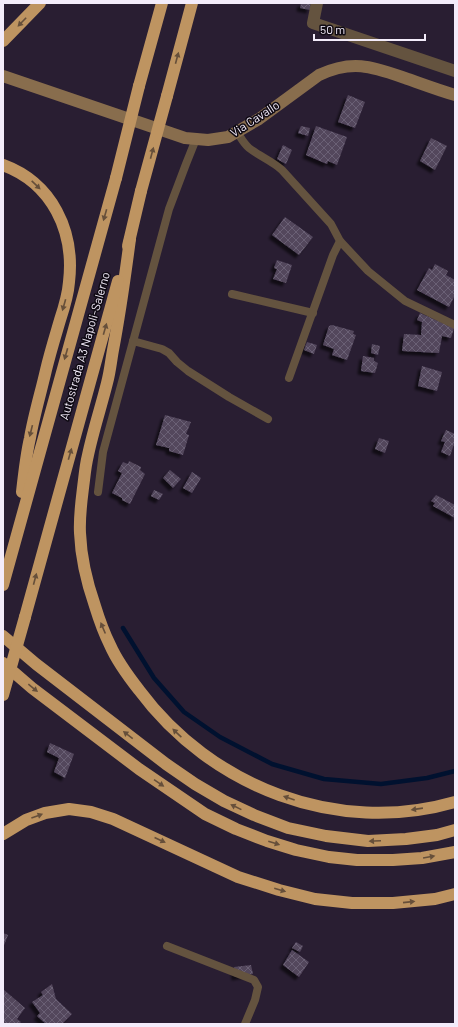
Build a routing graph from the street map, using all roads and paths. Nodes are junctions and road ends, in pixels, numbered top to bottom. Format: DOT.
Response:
graph roads {
  1 [pos="40,3"];
  2 [pos="162,3"];
  3 [pos="192,3"];
  4 [pos="317,3"];
  5 [pos="3,41"];
  6 [pos="455,71"];
  7 [pos="3,76"];
  8 [pos="455,95"];
  9 [pos="237,132"];
  10 [pos="196,139"];
  11 [pos="3,165"];
  12 [pos="130,240"];
  13 [pos="340,241"];
  14 [pos="232,294"];
  15 [pos="313,313"];
  16 [pos="455,325"];
  17 [pos="133,341"];
  18 [pos="289,378"];
  19 [pos="268,419"];
  20 [pos="98,492"];
  21 [pos="14,544"];
  22 [pos="3,585"];
  23 [pos="3,636"];
  24 [pos="3,663"];
  25 [pos="3,695"];
  26 [pos="455,802"];
  27 [pos="455,830"];
  28 [pos="3,834"];
  29 [pos="455,852"];
  30 [pos="455,894"];
  31 [pos="167,946"];
  32 [pos="245,1024"];
  1 -- 5 [label="highway, one-way"];
  2 -- 21 [label="highway, Autostrada A3 Napoli-Salerno, one-way, bridge"];
  12 -- 3 [label="highway, Autostrada A3 Napoli-Salerno, one-way, bridge"];
  4 -- 6 [label="street"];
  7 -- 10 [label="main road, Via Cavallo"];
  8 -- 9 [label="main road, Via Cavallo"];
  9 -- 10 [label="main road, Via Cavallo"];
  9 -- 13 [label="lane"];
  10 -- 17 [label="lane"];
  11 -- 21 [label="highway, one-way"];
  25 -- 12 [label="highway, Autostrada A3 Napoli-Salerno, one-way, bridge"];
  26 -- 12 [label="highway, one-way"];
  13 -- 15 [label="lane"];
  13 -- 16 [label="lane"];
  14 -- 15 [label="lane"];
  15 -- 18 [label="lane"];
  17 -- 19 [label="lane"];
  17 -- 20 [label="lane"];
  21 -- 22 [label="highway, Autostrada A3 Napoli-Salerno"];
  27 -- 23 [label="highway, one-way"];
  24 -- 29 [label="highway, one-way"];
  28 -- 30 [label="highway, one-way"];
  31 -- 32 [label="lane"];
}
